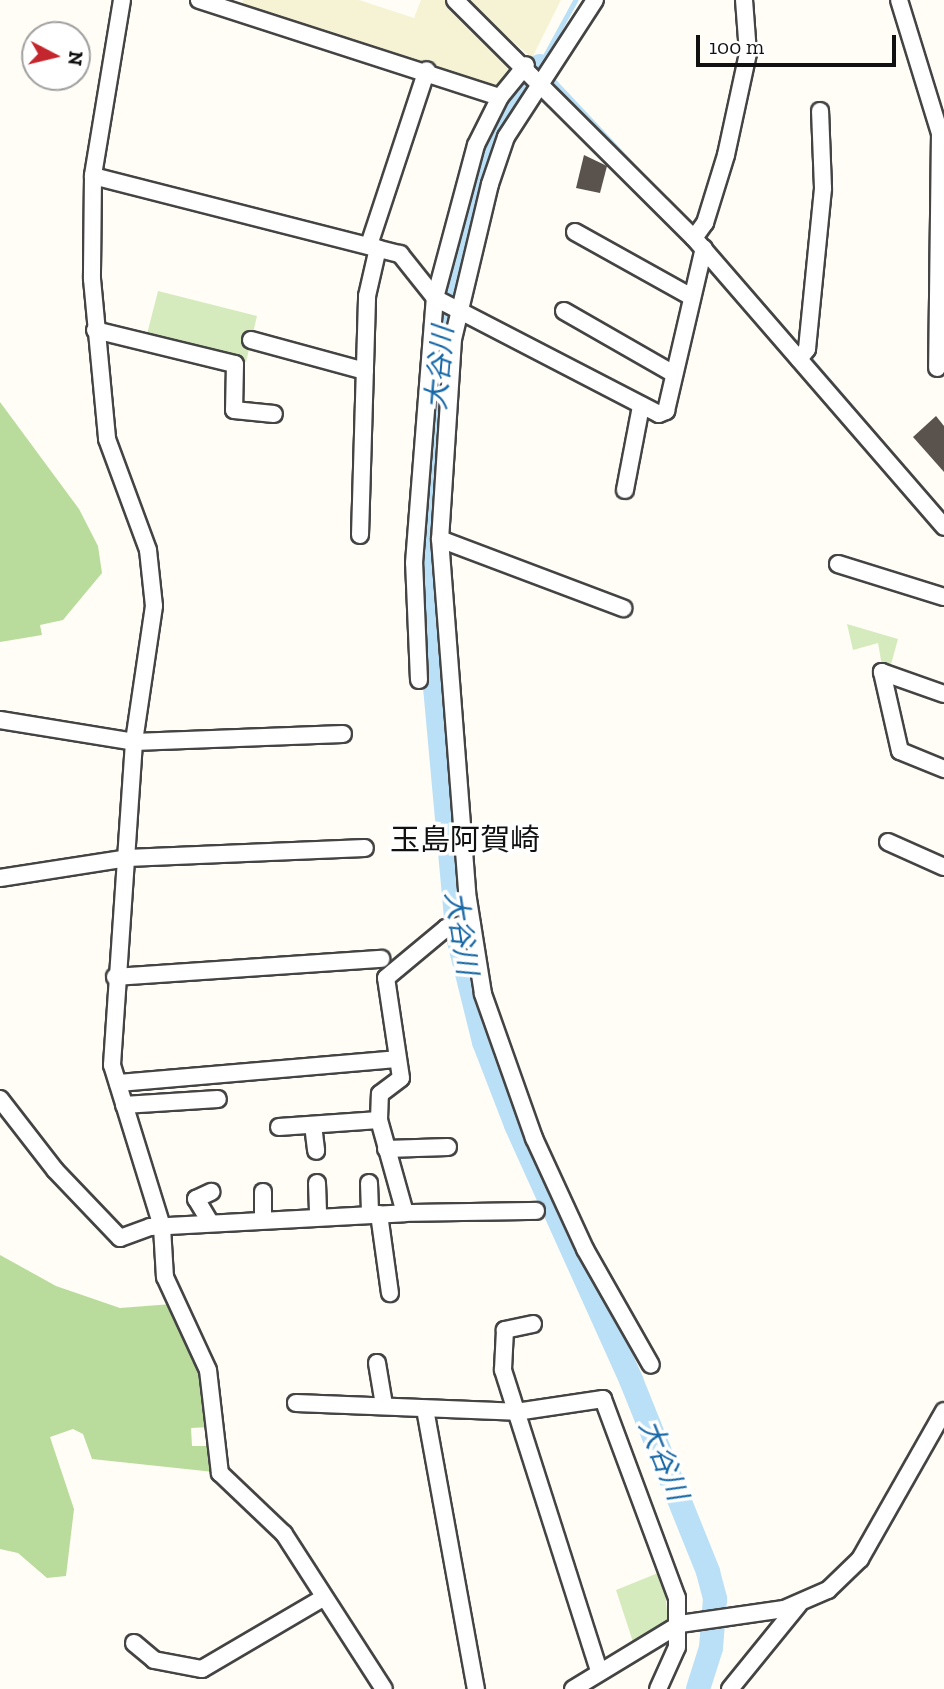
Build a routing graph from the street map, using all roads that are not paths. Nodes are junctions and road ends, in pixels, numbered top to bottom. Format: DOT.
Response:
graph roads {
  1 [pos="122,0"];
  2 [pos="199,0"];
  3 [pos="455,0"];
  4 [pos="595,0"];
  5 [pos="744,0"];
  6 [pos="899,0"];
  7 [pos="526,65"];
  8 [pos="427,71"];
  9 [pos="548,77"];
  10 [pos="500,97"];
  11 [pos="820,111"];
  12 [pos="93,176"];
  13 [pos="575,232"];
  14 [pos="699,237"];
  15 [pos="374,246"];
  16 [pos="690,296"];
  17 [pos="435,298"];
  18 [pos="459,307"];
  19 [pos="565,311"];
  20 [pos="96,330"];
  21 [pos="251,340"];
  22 [pos="803,355"];
  23 [pos="937,368"];
  24 [pos="365,371"];
  25 [pos="674,374"];
  26 [pos="641,406"];
  27 [pos="274,414"];
  28 [pos="625,490"];
  29 [pos="944,527"];
  30 [pos="360,535"];
  31 [pos="440,539"];
  32 [pos="838,564"];
  33 [pos="944,597"];
  34 [pos="623,608"];
  35 [pos="419,680"];
  36 [pos="944,694"];
  37 [pos="0,720"];
  38 [pos="343,734"];
  39 [pos="134,742"];
  40 [pos="944,769"];
  41 [pos="888,842"];
  42 [pos="365,848"];
  43 [pos="127,858"];
  44 [pos="944,867"];
  45 [pos="0,878"];
  46 [pos="472,925"];
  47 [pos="382,959"];
  48 [pos="115,977"];
  49 [pos="397,1059"];
  50 [pos="118,1083"];
  51 [pos="0,1099"];
  52 [pos="218,1099"];
  53 [pos="124,1105"];
  54 [pos="379,1120"];
  55 [pos="313,1125"];
  56 [pos="279,1127"];
  57 [pos="448,1147"];
  58 [pos="386,1149"];
  59 [pos="316,1151"];
  60 [pos="317,1183"];
  61 [pos="369,1183"];
  62 [pos="211,1192"];
  63 [pos="263,1192"];
  64 [pos="536,1211"];
  65 [pos="405,1213"];
  66 [pos="375,1214"];
  67 [pos="318,1217"];
  68 [pos="263,1220"];
  69 [pos="210,1222"];
  70 [pos="162,1227"];
  71 [pos="390,1293"];
  72 [pos="533,1324"];
  73 [pos="377,1363"];
  74 [pos="651,1365"];
  75 [pos="296,1403"];
  76 [pos="384,1405"];
  77 [pos="425,1409"];
  78 [pos="944,1410"];
  79 [pos="516,1412"];
  80 [pos="323,1598"];
  81 [pos="799,1604"];
  82 [pos="688,1624"];
  83 [pos="134,1643"];
  84 [pos="599,1671"];
  85 [pos="384,1689"];
  86 [pos="476,1689"];
  87 [pos="573,1689"];
  88 [pos="658,1689"];
  89 [pos="730,1689"];
  1 -- 12 [label="street"];
  2 -- 8 [label="street"];
  3 -- 7 [label="street"];
  4 -- 9 [label="street"];
  5 -- 14 [label="street"];
  6 -- 23 [label="street"];
  7 -- 9 [label="street"];
  7 -- 10 [label="street"];
  8 -- 10 [label="street"];
  8 -- 15 [label="street"];
  9 -- 14 [label="street"];
  9 -- 18 [label="street"];
  10 -- 17 [label="street"];
  11 -- 22 [label="street"];
  12 -- 15 [label="street"];
  12 -- 20 [label="street"];
  13 -- 16 [label="street"];
  14 -- 16 [label="street"];
  14 -- 22 [label="street"];
  15 -- 17 [label="street"];
  15 -- 24 [label="street"];
  16 -- 25 [label="street"];
  17 -- 18 [label="street"];
  17 -- 35 [label="street"];
  18 -- 26 [label="street"];
  18 -- 31 [label="street"];
  19 -- 25 [label="street"];
  20 -- 27 [label="street"];
  20 -- 39 [label="street"];
  21 -- 24 [label="street"];
  22 -- 29 [label="street"];
  24 -- 30 [label="street"];
  25 -- 26 [label="street"];
  26 -- 28 [label="street"];
  31 -- 34 [label="street"];
  31 -- 46 [label="street"];
  32 -- 33 [label="street"];
  36 -- 40 [label="street"];
  37 -- 39 [label="street"];
  38 -- 39 [label="street"];
  39 -- 43 [label="street"];
  41 -- 44 [label="street"];
  42 -- 43 [label="street"];
  43 -- 45 [label="street"];
  43 -- 48 [label="street"];
  46 -- 49 [label="street"];
  46 -- 74 [label="street"];
  47 -- 48 [label="street"];
  48 -- 50 [label="street"];
  49 -- 50 [label="street"];
  49 -- 54 [label="street"];
  50 -- 53 [label="street"];
  51 -- 70 [label="street"];
  52 -- 53 [label="street"];
  53 -- 70 [label="street"];
  54 -- 55 [label="street"];
  54 -- 58 [label="street"];
  55 -- 56 [label="street"];
  55 -- 59 [label="street"];
  57 -- 58 [label="street"];
  58 -- 65 [label="street"];
  60 -- 67 [label="street"];
  61 -- 66 [label="street"];
  62 -- 69 [label="street"];
  63 -- 68 [label="street"];
  64 -- 65 [label="street"];
  65 -- 66 [label="street"];
  66 -- 67 [label="street"];
  66 -- 71 [label="street"];
  67 -- 68 [label="street"];
  68 -- 69 [label="street"];
  69 -- 70 [label="street"];
  70 -- 80 [label="street"];
  72 -- 79 [label="street"];
  73 -- 76 [label="street"];
  75 -- 76 [label="street"];
  76 -- 77 [label="street"];
  77 -- 79 [label="street"];
  77 -- 86 [label="street"];
  78 -- 81 [label="street"];
  79 -- 82 [label="street"];
  79 -- 84 [label="street"];
  80 -- 83 [label="street"];
  80 -- 85 [label="street"];
  81 -- 82 [label="street"];
  81 -- 89 [label="street"];
  82 -- 84 [label="street"];
  82 -- 88 [label="street"];
  84 -- 87 [label="street"];
}
